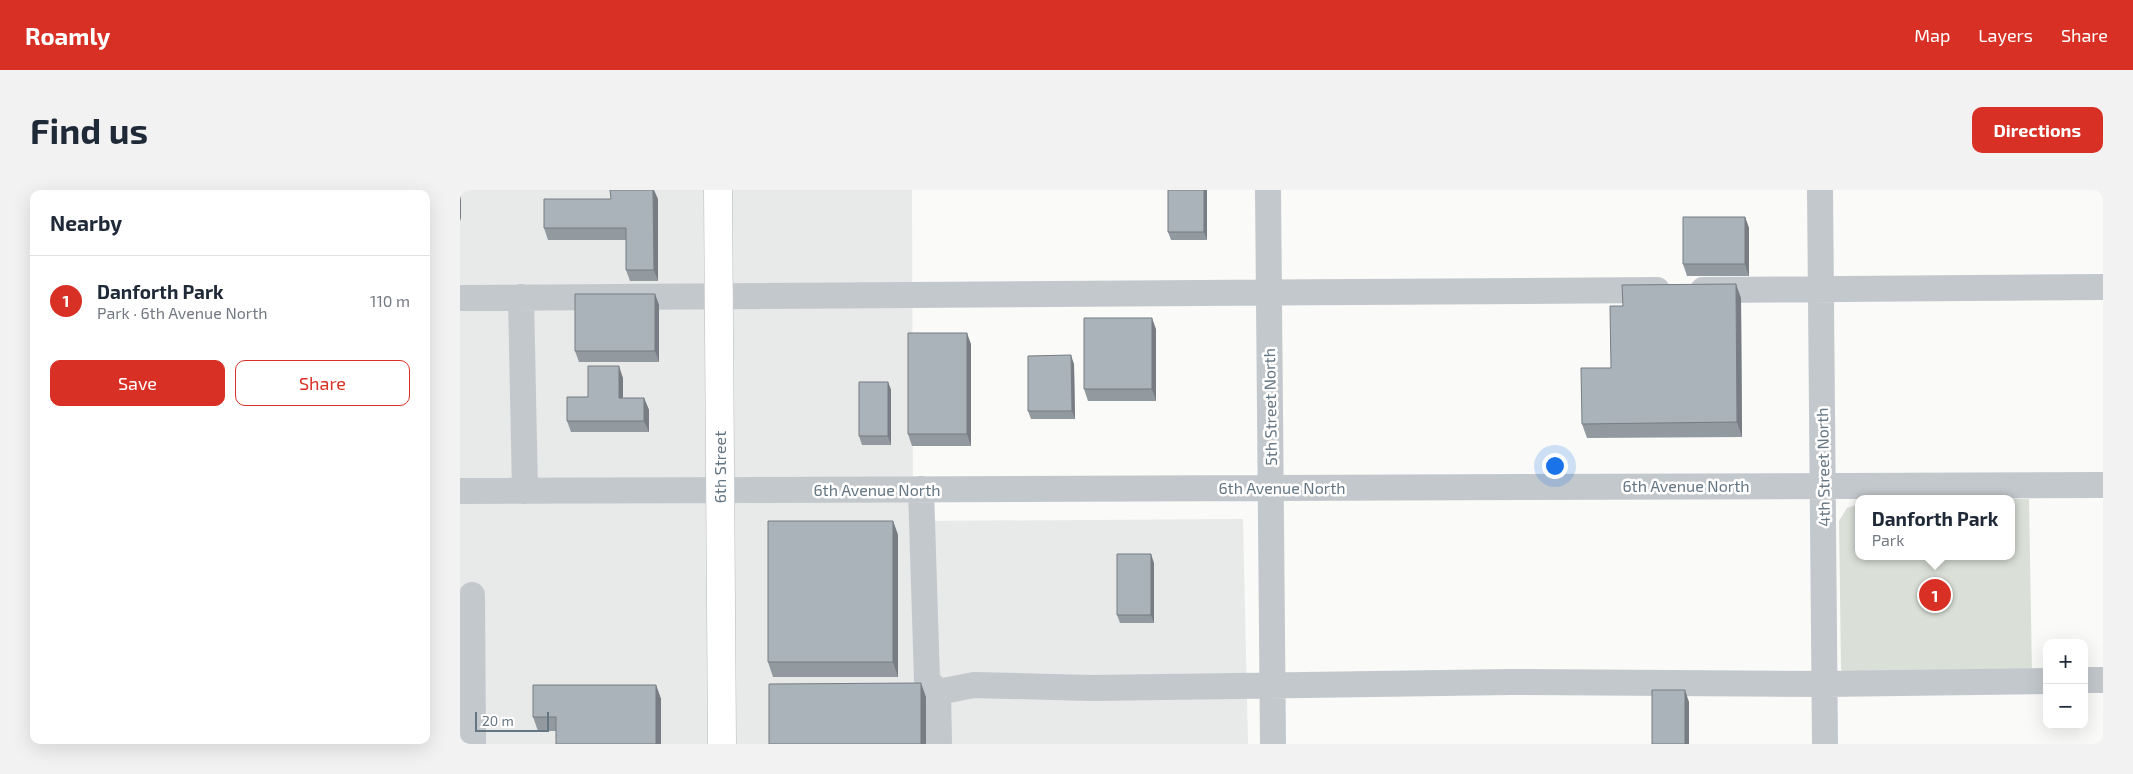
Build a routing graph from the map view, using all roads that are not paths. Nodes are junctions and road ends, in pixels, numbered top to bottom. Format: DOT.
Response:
graph roads {
  1 [pos="718,190"];
  2 [pos="1268,190"];
  3 [pos="1820,190"];
  4 [pos="2103,287"];
  5 [pos="1821,289"];
  6 [pos="1269,292"];
  7 [pos="719,296"];
  8 [pos="521,297"];
  9 [pos="460,298"];
  10 [pos="2103,485"];
  11 [pos="1823,486"];
  12 [pos="1271,488"];
  13 [pos="921,489"];
  14 [pos="720,490"];
  15 [pos="460,491"];
  16 [pos="524,491"];
  17 [pos="472,596"];
  18 [pos="2088,680"];
  19 [pos="2103,680"];
  20 [pos="2043,681"];
  21 [pos="1825,684"];
  22 [pos="1273,685"];
  23 [pos="938,692"];
  24 [pos="472,744"];
  25 [pos="722,744"];
  26 [pos="939,744"];
  27 [pos="1273,744"];
  28 [pos="1825,744"];
  1 -- 7 [label="main road, 6th Street"];
  2 -- 6 [label="street, 5th Street North"];
  3 -- 5 [label="street, 4th Street North"];
  4 -- 5 [label="street"];
  5 -- 6 [label="street"];
  5 -- 11 [label="street, 4th Street North"];
  6 -- 7 [label="street"];
  6 -- 12 [label="street, 5th Street North"];
  7 -- 8 [label="street"];
  7 -- 14 [label="main road, 6th Street"];
  8 -- 9 [label="street"];
  8 -- 16 [label="street"];
  10 -- 11 [label="street, 6th Avenue North"];
  11 -- 12 [label="street, 6th Avenue North"];
  11 -- 21 [label="street, 4th Street North"];
  12 -- 13 [label="street, 6th Avenue North"];
  12 -- 22 [label="street, 5th Street North"];
  13 -- 14 [label="street, 6th Avenue North"];
  13 -- 23 [label="street"];
  14 -- 16 [label="street, 6th Avenue North"];
  14 -- 25 [label="main road, 6th Street"];
  15 -- 16 [label="street, 6th Avenue North"];
  17 -- 24 [label="street"];
  18 -- 19 [label="street"];
  20 -- 21 [label="street"];
  21 -- 22 [label="street"];
  21 -- 28 [label="street, 4th Street North"];
  22 -- 23 [label="street"];
  22 -- 27 [label="street, 5th Street North"];
  23 -- 26 [label="street"];
}
